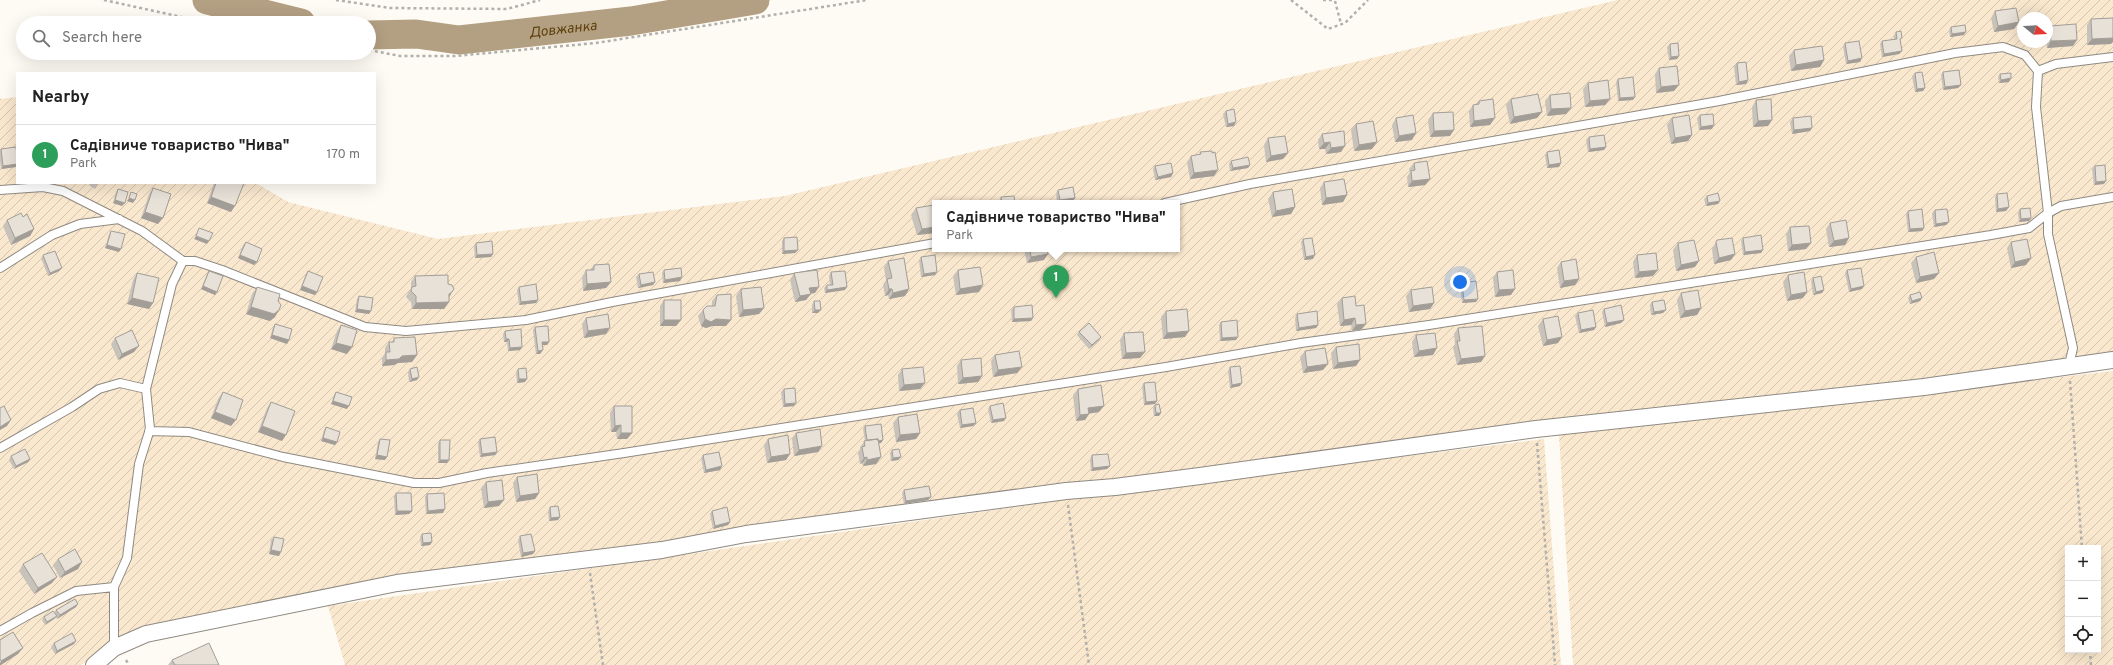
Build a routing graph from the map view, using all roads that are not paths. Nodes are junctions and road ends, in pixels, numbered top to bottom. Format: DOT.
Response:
graph roads {
  1 [pos="2113,57"];
  2 [pos="2038,71"];
  3 [pos="0,190"];
  4 [pos="2113,197"];
  5 [pos="1179,200"];
  6 [pos="2048,213"];
  7 [pos="120,219"];
  8 [pos="932,244"];
  9 [pos="183,260"];
  10 [pos="0,268"];
  11 [pos="2113,360"];
  12 [pos="2069,365"];
  13 [pos="146,389"];
  14 [pos="149,431"];
  15 [pos="0,448"];
  16 [pos="114,587"];
  17 [pos="0,631"];
  18 [pos="114,648"];
  19 [pos="94,665"];
  1 -- 2 [label="lane"];
  2 -- 5 [label="lane"];
  2 -- 6 [label="lane"];
  3 -- 7 [label="lane"];
  4 -- 6 [label="lane"];
  6 -- 12 [label="lane"];
  6 -- 14 [label="lane"];
  7 -- 9 [label="lane"];
  7 -- 10 [label="lane"];
  8 -- 9 [label="lane"];
  9 -- 13 [label="lane"];
  11 -- 12 [label="street"];
  12 -- 18 [label="street"];
  13 -- 14 [label="lane"];
  13 -- 15 [label="lane"];
  14 -- 16 [label="lane"];
  16 -- 17 [label="lane"];
  16 -- 18 [label="lane"];
  18 -- 19 [label="street"];
}
